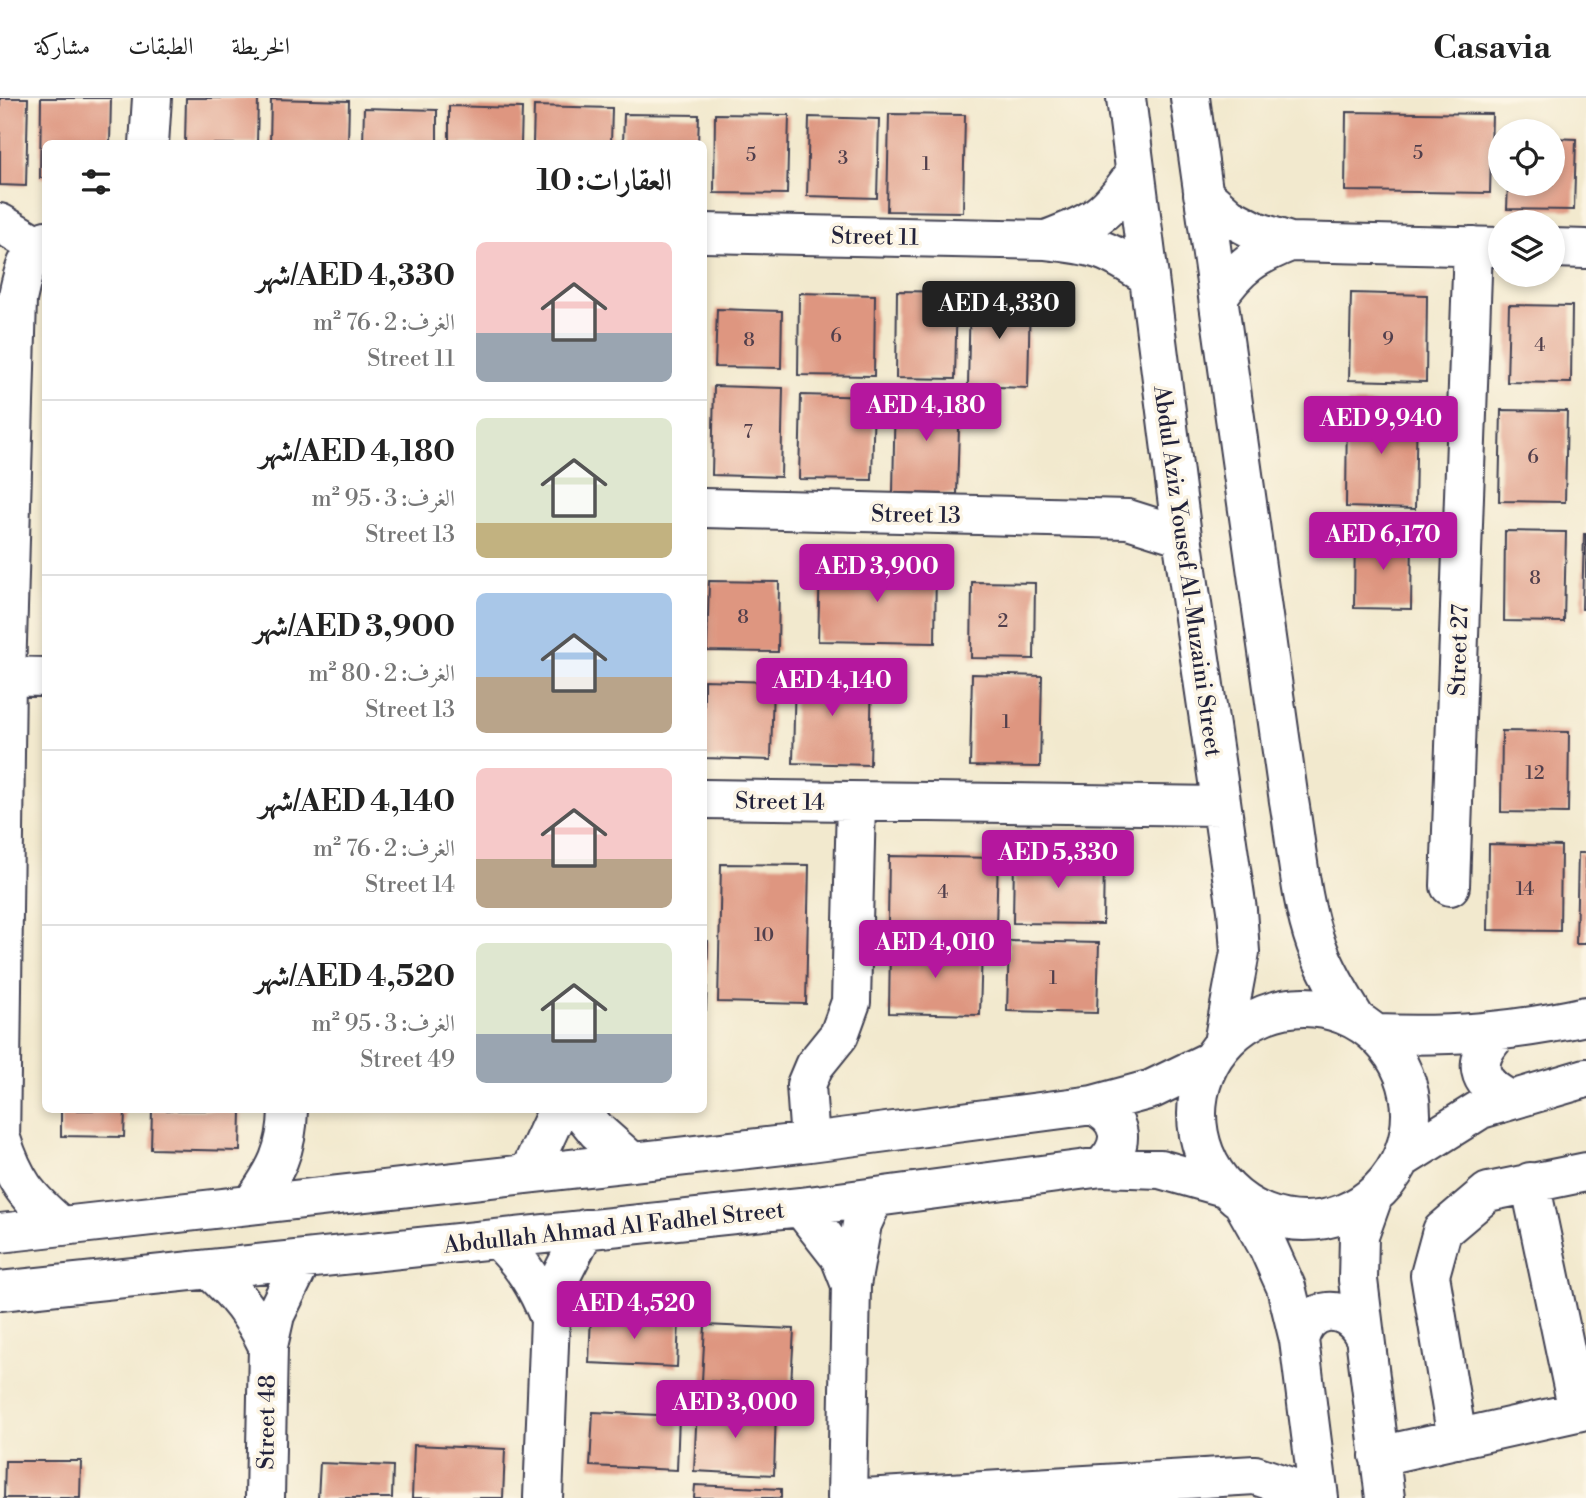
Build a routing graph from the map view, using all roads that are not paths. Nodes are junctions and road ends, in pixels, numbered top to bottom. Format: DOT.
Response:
graph roads {
  1 [pos="152,98"];
  2 [pos="1126,98"];
  3 [pos="1191,113"];
  4 [pos="149,140"];
  5 [pos="1134,160"];
  6 [pos="1203,194"];
  7 [pos="0,223"];
  8 [pos="707,233"];
  9 [pos="1046,240"];
  10 [pos="41,242"];
  11 [pos="1290,242"];
  12 [pos="1486,246"];
  13 [pos="1565,248"];
  14 [pos="1586,249"];
  15 [pos="1149,277"];
  16 [pos="1218,297"];
  17 [pos="1176,486"];
  18 [pos="707,508"];
  19 [pos="1128,519"];
  20 [pos="1182,536"];
  21 [pos="6,676"];
  22 [pos="42,677"];
  23 [pos="707,799"];
  24 [pos="856,803"];
  25 [pos="1220,806"];
  26 [pos="1450,886"];
  27 [pos="1586,1016"];
  28 [pos="1366,1027"];
  29 [pos="1498,1033"];
  30 [pos="1217,1052"];
  31 [pos="1586,1078"];
  32 [pos="1510,1100"];
  33 [pos="1093,1105"];
  34 [pos="557,1113"];
  35 [pos="582,1113"];
  36 [pos="288,1123"];
  37 [pos="810,1142"];
  38 [pos="1,1143"];
  39 [pos="1403,1158"];
  40 [pos="632,1162"];
  41 [pos="1102,1167"];
  42 [pos="1586,1172"];
  43 [pos="529,1173"];
  44 [pos="1530,1182"];
  45 [pos="439,1183"];
  46 [pos="340,1195"];
  47 [pos="1233,1195"];
  48 [pos="1373,1197"];
  49 [pos="873,1198"];
  50 [pos="252,1205"];
  51 [pos="801,1207"];
  52 [pos="61,1226"];
  53 [pos="585,1229"];
  54 [pos="0,1233"];
  55 [pos="498,1239"];
  56 [pos="455,1243"];
  57 [pos="359,1253"];
  58 [pos="302,1260"];
  59 [pos="210,1270"];
  60 [pos="851,1285"];
  61 [pos="0,1291"];
  62 [pos="550,1319"];
  63 [pos="1363,1334"];
  64 [pos="1298,1340"];
  65 [pos="268,1346"];
  66 [pos="1582,1411"];
  67 [pos="1308,1418"];
  68 [pos="1457,1439"];
  69 [pos="1379,1456"];
  70 [pos="1255,1475"];
  71 [pos="265,1498"];
  72 [pos="543,1498"];
  73 [pos="847,1498"];
  74 [pos="864,1498"];
  75 [pos="1309,1498"];
  76 [pos="1319,1498"];
  77 [pos="1385,1498"];
  1 -- 4 [label="street"];
  2 -- 5 [label="street, Abdul Aziz Yousef Al-Muzaini Street"];
  3 -- 5 [label="street, Street 11"];
  3 -- 6 [label="street"];
  5 -- 9 [label="street, Street 11"];
  5 -- 15 [label="street, Abdul Aziz Yousef Al-Muzaini Street"];
  6 -- 11 [label="street, Street 27"];
  6 -- 16 [label="street"];
  7 -- 10 [label="street"];
  8 -- 9 [label="street, Street 11"];
  9 -- 15 [label="street, Street 11"];
  10 -- 21 [label="street"];
  11 -- 12 [label="street, Street 27"];
  11 -- 16 [label="street, Street 27"];
  12 -- 26 [label="street, Street 27"];
  13 -- 14 [label="street"];
  15 -- 17 [label="street, Abdul Aziz Yousef Al-Muzaini Street"];
  16 -- 28 [label="street"];
  17 -- 19 [label="street"];
  17 -- 20 [label="street, Abdul Aziz Yousef Al-Muzaini Street"];
  18 -- 19 [label="street, Street 13"];
  19 -- 20 [label="street, Street 13"];
  20 -- 25 [label="street, Abdul Aziz Yousef Al-Muzaini Street"];
  21 -- 22 [label="street"];
  21 -- 38 [label="street"];
  23 -- 24 [label="street, Street 14"];
  24 -- 25 [label="street, Street 14"];
  24 -- 37 [label="street, Street 14"];
  25 -- 30 [label="street, Abdul Aziz Yousef Al-Muzaini Street"];
  27 -- 29 [label="street"];
  28 -- 29 [label="street"];
  28 -- 30 [label="street"];
  28 -- 39 [label="street"];
  29 -- 32 [label="street"];
  30 -- 33 [label="street"];
  30 -- 47 [label="street"];
  31 -- 32 [label="street"];
  32 -- 39 [label="street"];
  33 -- 37 [label="street"];
  33 -- 41 [label="street"];
  34 -- 43 [label="street"];
  35 -- 40 [label="street"];
  36 -- 46 [label="street"];
  36 -- 50 [label="street"];
  37 -- 40 [label="street"];
  38 -- 52 [label="street"];
  39 -- 48 [label="street"];
  40 -- 43 [label="street"];
  41 -- 47 [label="street, Abdullah Ahmad Al Fadhel Street"];
  41 -- 49 [label="street, Abdullah Ahmad Al Fadhel Street"];
  42 -- 44 [label="street"];
  43 -- 45 [label="street"];
  44 -- 66 [label="street"];
  44 -- 68 [label="street"];
  45 -- 46 [label="street"];
  45 -- 56 [label="street"];
  46 -- 50 [label="street"];
  46 -- 57 [label="street"];
  47 -- 48 [label="street"];
  47 -- 64 [label="street"];
  48 -- 63 [label="street"];
  49 -- 51 [label="street, Abdullah Ahmad Al Fadhel Street"];
  49 -- 60 [label="street"];
  50 -- 52 [label="street"];
  51 -- 53 [label="street, Abdullah Ahmad Al Fadhel Street"];
  51 -- 60 [label="street"];
  52 -- 54 [label="street"];
  53 -- 55 [label="street, Abdullah Ahmad Al Fadhel Street"];
  53 -- 62 [label="street"];
  55 -- 56 [label="street, Abdullah Ahmad Al Fadhel Street"];
  55 -- 62 [label="street"];
  56 -- 57 [label="street, Abdullah Ahmad Al Fadhel Street"];
  57 -- 58 [label="street, Abdullah Ahmad Al Fadhel Street"];
  58 -- 59 [label="street, Abdullah Ahmad Al Fadhel Street"];
  58 -- 65 [label="street, Street 48"];
  59 -- 61 [label="street, Abdullah Ahmad Al Fadhel Street"];
  59 -- 65 [label="street, Street 48"];
  60 -- 73 [label="street"];
  62 -- 72 [label="street"];
  63 -- 64 [label="street"];
  63 -- 69 [label="street"];
  64 -- 67 [label="street"];
  65 -- 71 [label="street, Street 48"];
  66 -- 68 [label="street"];
  67 -- 70 [label="street"];
  67 -- 76 [label="street"];
  68 -- 69 [label="street"];
  69 -- 77 [label="street"];
  70 -- 74 [label="street"];
  70 -- 75 [label="street"];
}
